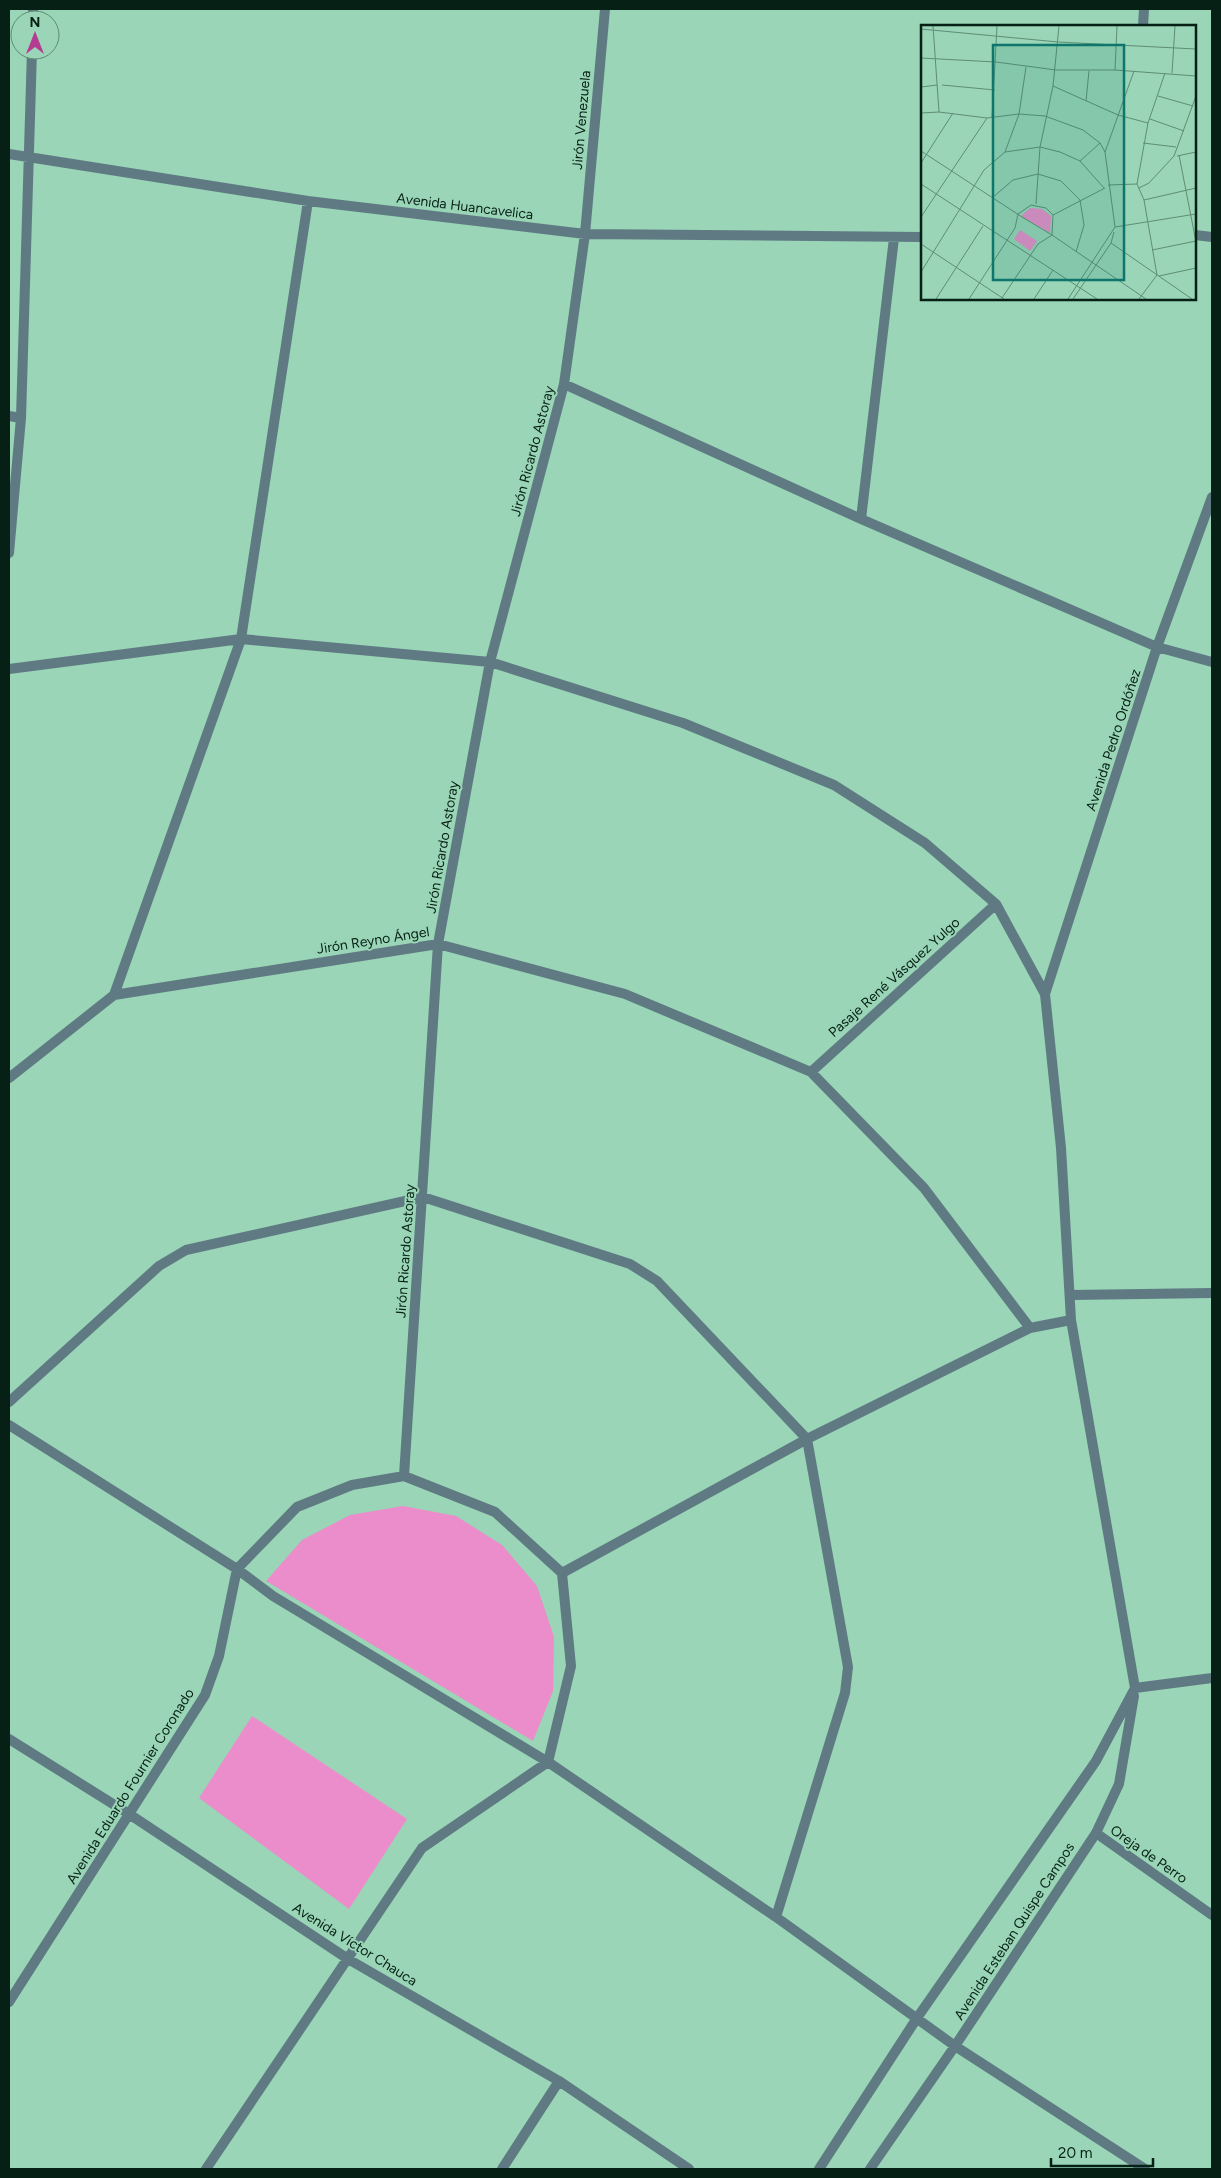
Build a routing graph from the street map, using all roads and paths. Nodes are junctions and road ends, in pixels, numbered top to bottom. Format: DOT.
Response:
graph roads {
  1 [pos="605,9"];
  2 [pos="1144,9"];
  3 [pos="1143,25"];
  4 [pos="32,60"];
  5 [pos="9,154"];
  6 [pos="30,156"];
  7 [pos="308,201"];
  8 [pos="585,234"];
  9 [pos="1196,236"];
  10 [pos="1212,237"];
  11 [pos="894,238"];
  12 [pos="921,238"];
  13 [pos="564,384"];
  14 [pos="9,416"];
  15 [pos="21,418"];
  16 [pos="1212,498"];
  17 [pos="861,519"];
  18 [pos="9,553"];
  19 [pos="241,639"];
  20 [pos="1157,647"];
  21 [pos="490,662"];
  22 [pos="1212,662"];
  23 [pos="9,669"];
  24 [pos="996,904"];
  25 [pos="438,944"];
  26 [pos="1045,994"];
  27 [pos="114,995"];
  28 [pos="810,1072"];
  29 [pos="9,1078"];
  30 [pos="423,1197"];
  31 [pos="1212,1292"];
  32 [pos="1071,1295"];
  33 [pos="1071,1320"];
  34 [pos="1030,1328"];
  35 [pos="9,1402"];
  36 [pos="9,1425"];
  37 [pos="807,1439"];
  38 [pos="404,1476"];
  39 [pos="237,1569"];
  40 [pos="562,1573"];
  41 [pos="1212,1678"];
  42 [pos="1135,1688"];
  43 [pos="9,1739"];
  44 [pos="548,1762"];
  45 [pos="129,1814"];
  46 [pos="1096,1833"];
  47 [pos="1212,1915"];
  48 [pos="776,1917"];
  49 [pos="348,1959"];
  50 [pos="9,2002"];
  51 [pos="916,2018"];
  52 [pos="955,2046"];
  53 [pos="559,2081"];
  54 [pos="206,2169"];
  55 [pos="502,2169"];
  56 [pos="689,2169"];
  57 [pos="819,2169"];
  58 [pos="870,2169"];
  59 [pos="1145,2169"];
  1 -- 8 [label="street, Jirón Venezuela"];
  2 -- 3 [label="street"];
  4 -- 6 [label="street"];
  5 -- 6 [label="street, Avenida Huancavelica"];
  6 -- 7 [label="street, Avenida Huancavelica"];
  6 -- 15 [label="street"];
  7 -- 8 [label="street, Avenida Huancavelica"];
  7 -- 19 [label="street"];
  8 -- 11 [label="street, Avenida Huancavelica"];
  8 -- 13 [label="street, Jirón Ricardo Astoray"];
  9 -- 10 [label="street"];
  11 -- 12 [label="street, Avenida Huancavelica"];
  11 -- 17 [label="street"];
  13 -- 17 [label="street"];
  13 -- 21 [label="street, Jirón Ricardo Astoray"];
  14 -- 15 [label="street"];
  15 -- 18 [label="street"];
  16 -- 20 [label="street, Avenida Pedro Ordóñez"];
  17 -- 20 [label="street"];
  19 -- 21 [label="street"];
  19 -- 23 [label="street"];
  19 -- 27 [label="street"];
  20 -- 22 [label="street"];
  20 -- 26 [label="street, Avenida Pedro Ordóñez"];
  21 -- 24 [label="street"];
  21 -- 25 [label="street, Jirón Ricardo Astoray"];
  24 -- 26 [label="street"];
  24 -- 28 [label="street, Pasaje René Vásquez Yulgo"];
  25 -- 27 [label="street, Jirón Reyno Ángel"];
  25 -- 28 [label="street, Jirón Reyno Ángel"];
  25 -- 30 [label="street, Jirón Ricardo Astoray"];
  26 -- 32 [label="street, Avenida Esteban Quispe Campos"];
  27 -- 29 [label="street, Jirón Reyno Ángel"];
  28 -- 34 [label="street"];
  30 -- 35 [label="street"];
  30 -- 37 [label="street"];
  30 -- 38 [label="street, Jirón Ricardo Astoray"];
  31 -- 32 [label="street"];
  32 -- 33 [label="street, Avenida Esteban Quispe Campos"];
  33 -- 34 [label="street"];
  33 -- 42 [label="street, Avenida Esteban Quispe Campos"];
  34 -- 37 [label="street"];
  36 -- 39 [label="street"];
  37 -- 40 [label="street"];
  37 -- 48 [label="street"];
  38 -- 39 [label="street"];
  38 -- 40 [label="street"];
  39 -- 44 [label="street"];
  39 -- 45 [label="street, Avenida Eduardo Fournier Coronado"];
  40 -- 44 [label="street"];
  41 -- 42 [label="street"];
  42 -- 46 [label="street, Avenida Esteban Quispe Campos"];
  42 -- 51 [label="street"];
  43 -- 45 [label="street, Avenida Víctor Chauca"];
  44 -- 48 [label="street"];
  44 -- 49 [label="street"];
  45 -- 49 [label="street, Avenida Víctor Chauca"];
  45 -- 50 [label="street, Avenida Eduardo Fournier Coronado"];
  46 -- 47 [label="street, Oreja de Perro"];
  46 -- 52 [label="street, Avenida Esteban Quispe Campos"];
  48 -- 51 [label="street"];
  49 -- 53 [label="street, Avenida Víctor Chauca"];
  49 -- 54 [label="street"];
  51 -- 52 [label="street"];
  51 -- 57 [label="street"];
  52 -- 58 [label="street, Avenida Esteban Quispe Campos"];
  52 -- 59 [label="street"];
  53 -- 55 [label="street"];
  53 -- 56 [label="street, Avenida Víctor Chauca"];
}
